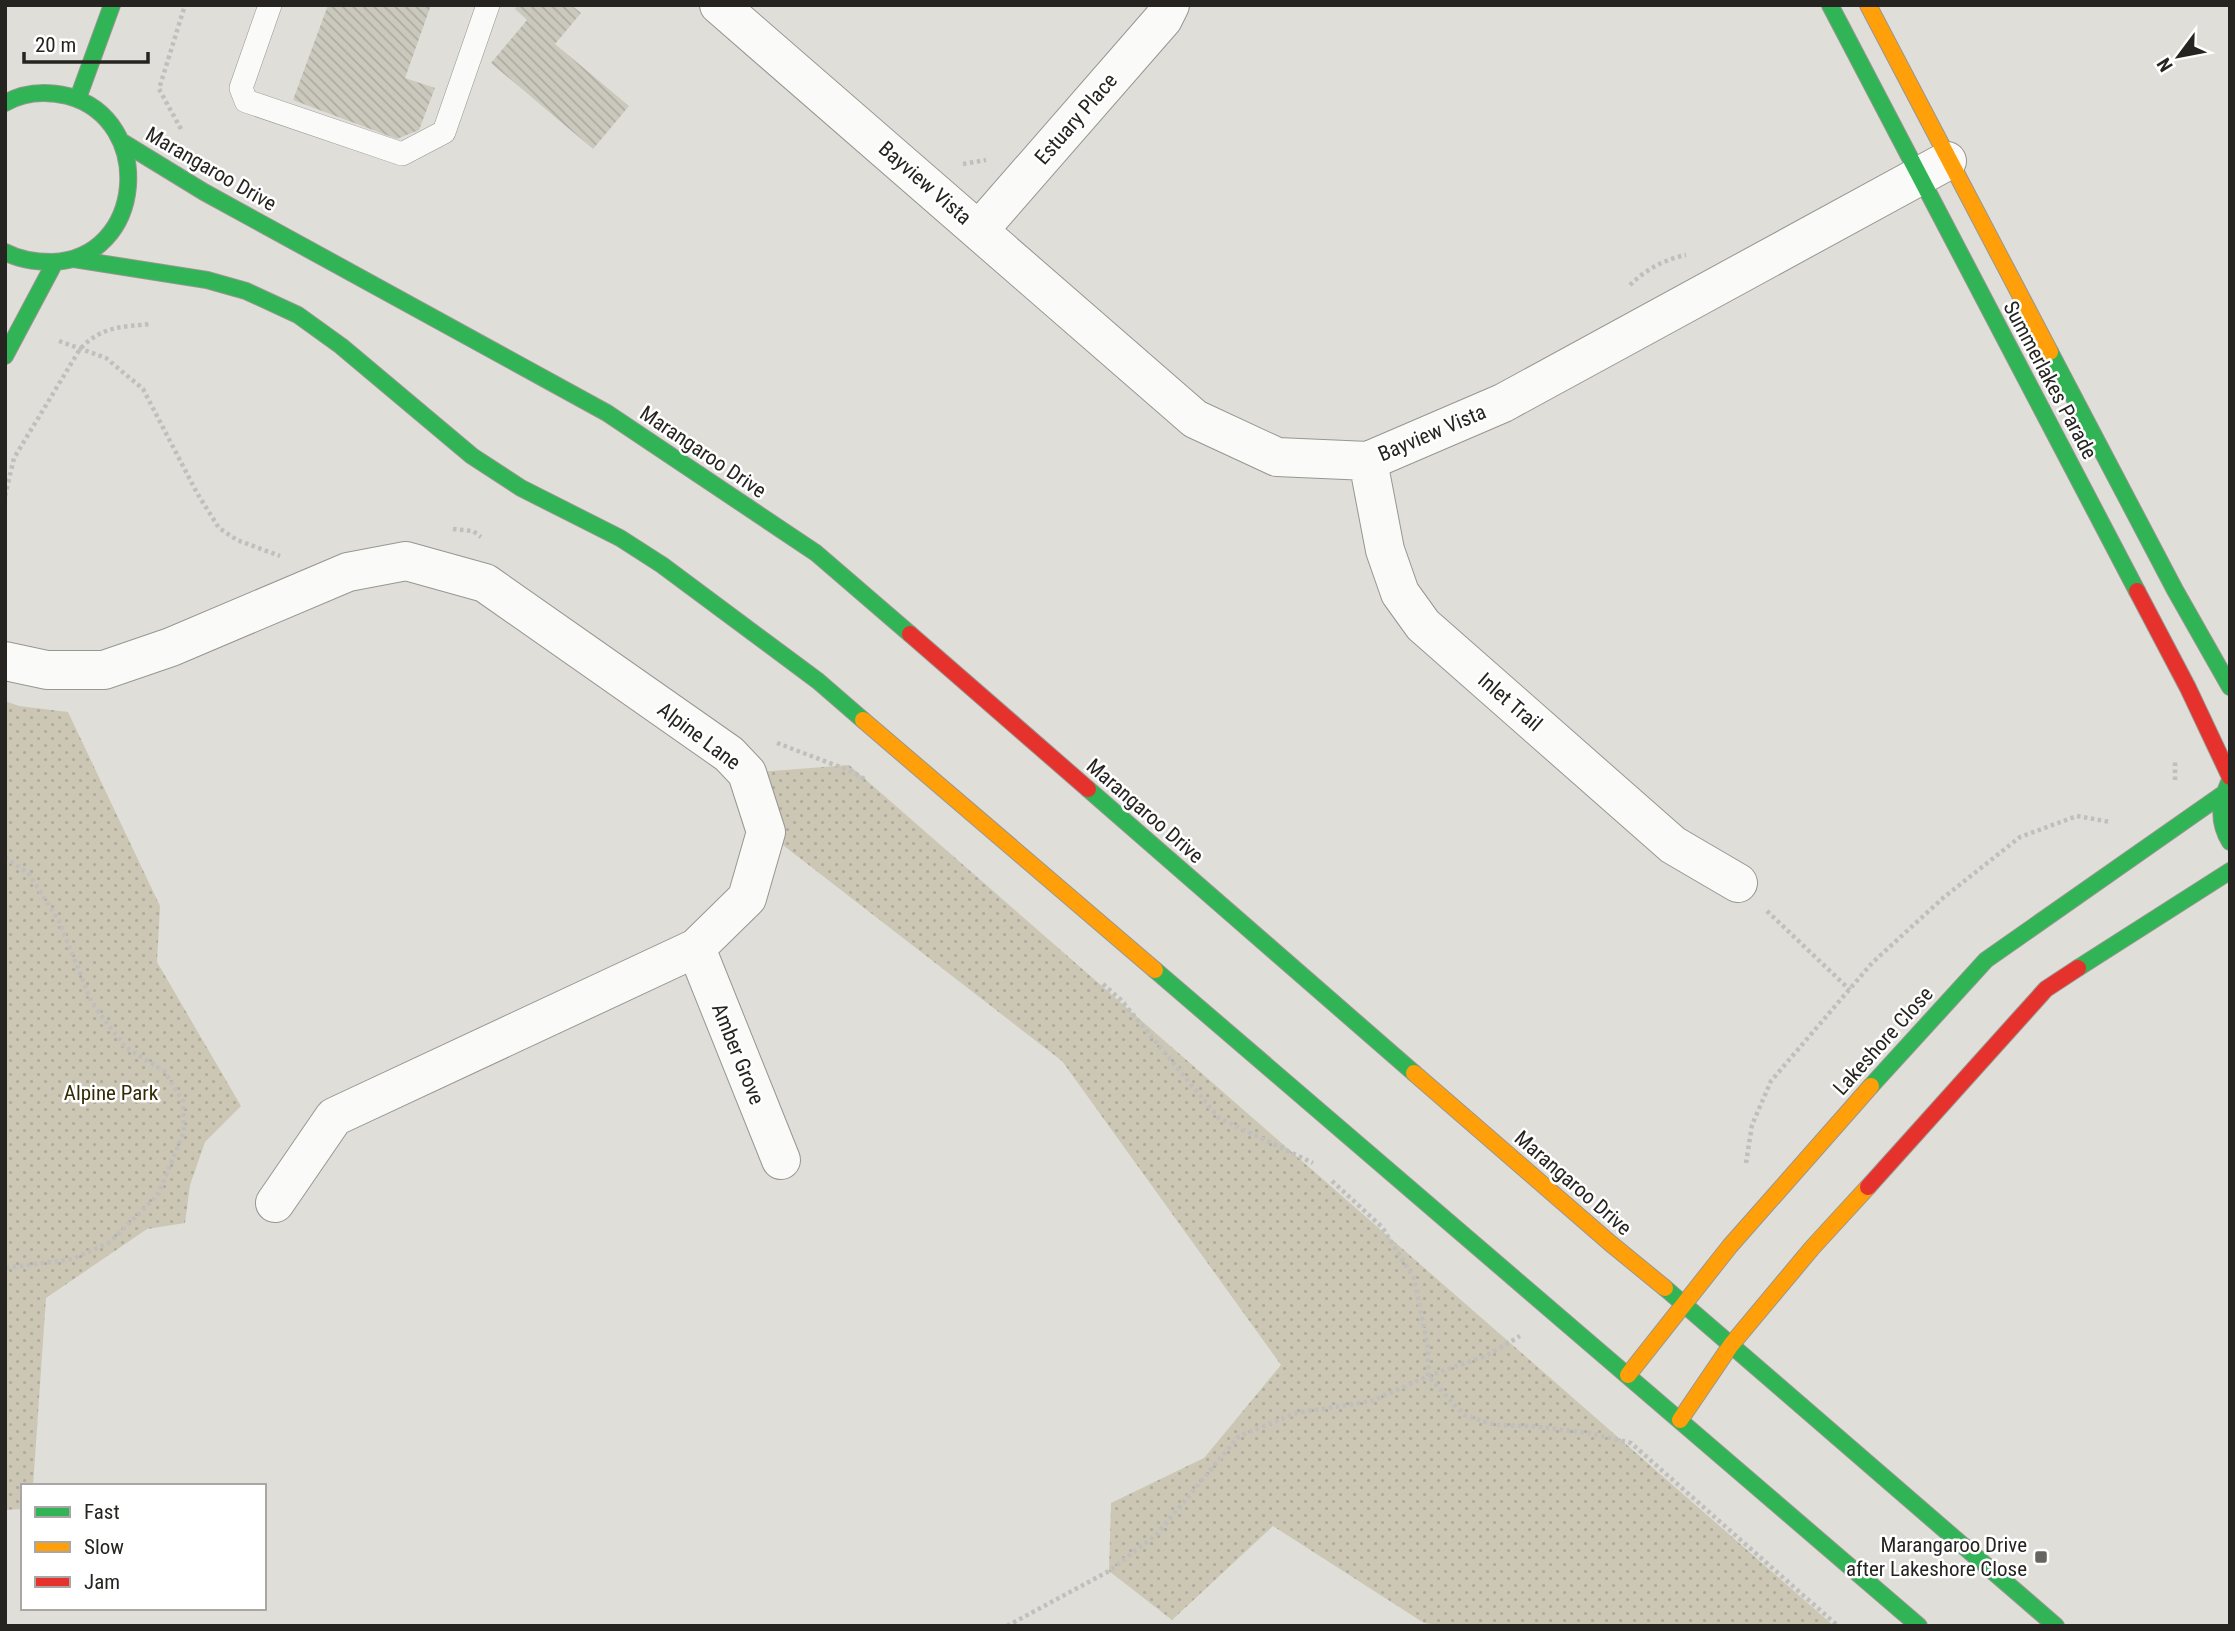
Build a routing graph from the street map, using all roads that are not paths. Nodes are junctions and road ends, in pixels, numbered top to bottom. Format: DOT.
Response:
graph roads {
  1 [pos="112,5"];
  2 [pos="270,5"];
  3 [pos="488,5"];
  4 [pos="719,5"];
  5 [pos="1170,5"];
  6 [pos="1829,5"];
  7 [pos="1868,5"];
  8 [pos="78,98"];
  9 [pos="7,100"];
  10 [pos="124,143"];
  11 [pos="1935,168"];
  12 [pos="979,230"];
  13 [pos="5,252"];
  14 [pos="74,259"];
  15 [pos="54,264"];
  16 [pos="5,356"];
  17 [pos="1368,461"];
  18 [pos="5,661"];
  19 [pos="2230,687"];
  20 [pos="2227,784"];
  21 [pos="2230,842"];
  22 [pos="2230,870"];
  23 [pos="1738,883"];
  24 [pos="696,948"];
  25 [pos="781,1160"];
  26 [pos="275,1203"];
  27 [pos="1683,1302"];
  28 [pos="1731,1345"];
  29 [pos="1628,1375"];
  30 [pos="1680,1420"];
  31 [pos="1919,1626"];
  32 [pos="2056,1626"];
  1 -- 8 [label="main road"];
  2 -- 3 [label="lane"];
  4 -- 12 [label="street, Bayview Vista"];
  5 -- 12 [label="street, Estuary Place"];
  6 -- 11 [label="main road, Summerlakes Parade"];
  7 -- 11 [label="main road, Summerlakes Parade"];
  8 -- 9 [label="main road, Marangaroo Drive"];
  8 -- 10 [label="main road, Marangaroo Drive"];
  10 -- 14 [label="main road, Marangaroo Drive"];
  10 -- 27 [label="main road, Marangaroo Drive"];
  11 -- 17 [label="street, Bayview Vista"];
  11 -- 19 [label="main road, Summerlakes Parade"];
  11 -- 20 [label="main road, Summerlakes Parade"];
  12 -- 17 [label="street, Bayview Vista"];
  13 -- 15 [label="main road, Marangaroo Drive"];
  14 -- 15 [label="main road, Marangaroo Drive"];
  14 -- 29 [label="main road, Marangaroo Drive"];
  15 -- 16 [label="main road"];
  17 -- 23 [label="street, Inlet Trail"];
  18 -- 24 [label="street, Alpine Lane"];
  20 -- 21 [label="main road"];
  20 -- 27 [label="main road, Lakeshore Close"];
  22 -- 28 [label="main road"];
  24 -- 25 [label="street, Amber Grove"];
  24 -- 26 [label="street, Alpine Lane"];
  27 -- 28 [label="main road, Marangaroo Drive"];
  27 -- 29 [label="main road, Lakeshore Close"];
  28 -- 30 [label="main road"];
  28 -- 32 [label="main road, Marangaroo Drive"];
  29 -- 30 [label="main road, Marangaroo Drive"];
  30 -- 31 [label="main road, Marangaroo Drive"];
}
